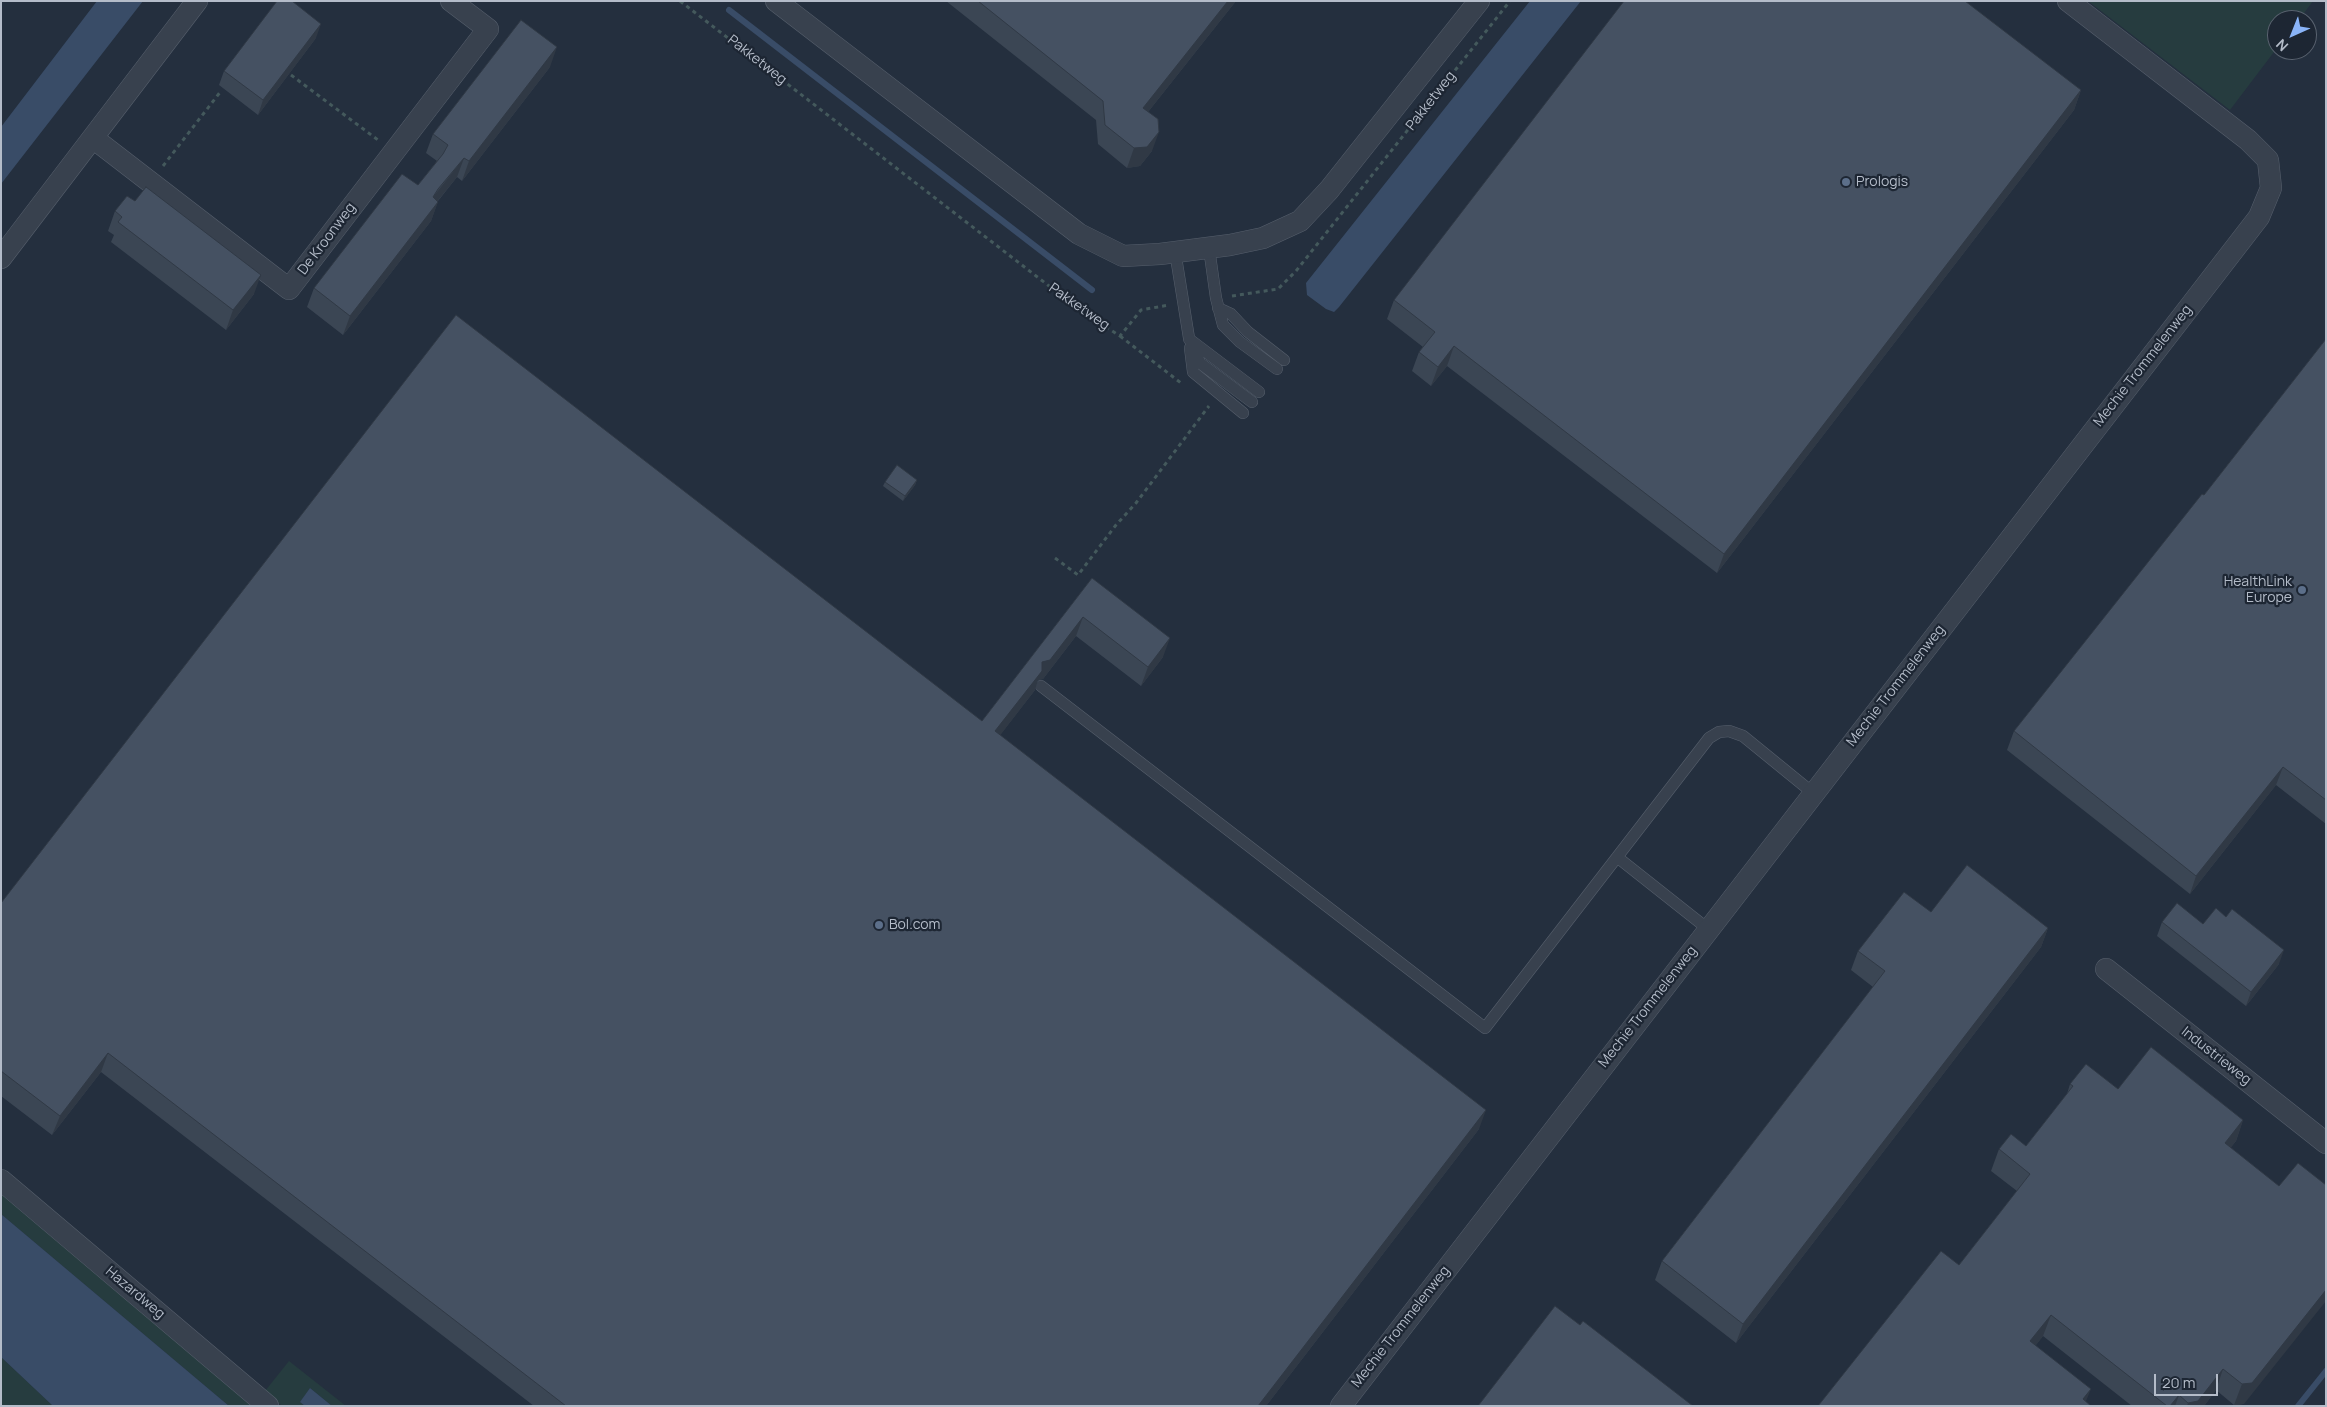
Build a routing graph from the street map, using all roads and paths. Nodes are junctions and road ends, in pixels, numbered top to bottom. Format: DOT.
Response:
graph roads {
  1 [pos="197,1"];
  2 [pos="451,1"];
  3 [pos="680,1"];
  4 [pos="776,1"];
  5 [pos="1479,1"];
  6 [pos="1510,1"];
  7 [pos="2068,1"];
  8 [pos="291,75"];
  9 [pos="221,91"];
  10 [pos="93,138"];
  11 [pos="394,152"];
  12 [pos="150,182"];
  13 [pos="1209,248"];
  14 [pos="1175,251"];
  15 [pos="1,258"];
  16 [pos="1183,302"];
  17 [pos="1217,303"];
  18 [pos="1120,336"];
  19 [pos="1189,338"];
  20 [pos="1281,364"];
  21 [pos="1188,389"];
  22 [pos="1260,392"];
  23 [pos="1202,401"];
  24 [pos="1252,402"];
  25 [pos="1243,413"];
  26 [pos="1055,558"];
  27 [pos="1040,686"];
  28 [pos="1813,793"];
  29 [pos="1617,858"];
  30 [pos="1708,929"];
  31 [pos="2106,969"];
  32 [pos="2326,1144"];
  33 [pos="1,1180"];
  34 [pos="268,1406"];
  35 [pos="1341,1406"];
  1 -- 10 [label="street"];
  2 -- 11 [label="street, De Kroonweg"];
  3 -- 18 [label="path, Pakketweg"];
  4 -- 14 [label="street, Pakketweg"];
  5 -- 13 [label="street, Pakketweg"];
  6 -- 17 [label="path, Pakketweg"];
  7 -- 28 [label="street, Mechie Trommelenweg"];
  8 -- 11 [label="path"];
  9 -- 12 [label="path"];
  10 -- 12 [label="street, De Kroonweg"];
  10 -- 15 [label="street"];
  11 -- 12 [label="street, De Kroonweg"];
  13 -- 14 [label="street, Pakketweg"];
  13 -- 17 [label="lane"];
  14 -- 16 [label="lane"];
  16 -- 18 [label="path, Pakketweg"];
  16 -- 19 [label="lane"];
  17 -- 20 [label="lane"];
  18 -- 21 [label="path"];
  19 -- 22 [label="lane"];
  19 -- 24 [label="lane"];
  19 -- 25 [label="lane"];
  23 -- 26 [label="path"];
  27 -- 29 [label="lane"];
  28 -- 29 [label="lane"];
  28 -- 30 [label="street, Mechie Trommelenweg"];
  29 -- 30 [label="lane"];
  30 -- 35 [label="street, Mechie Trommelenweg"];
  31 -- 32 [label="street, Industrieweg"];
  33 -- 34 [label="street, Hazardweg"];
}
